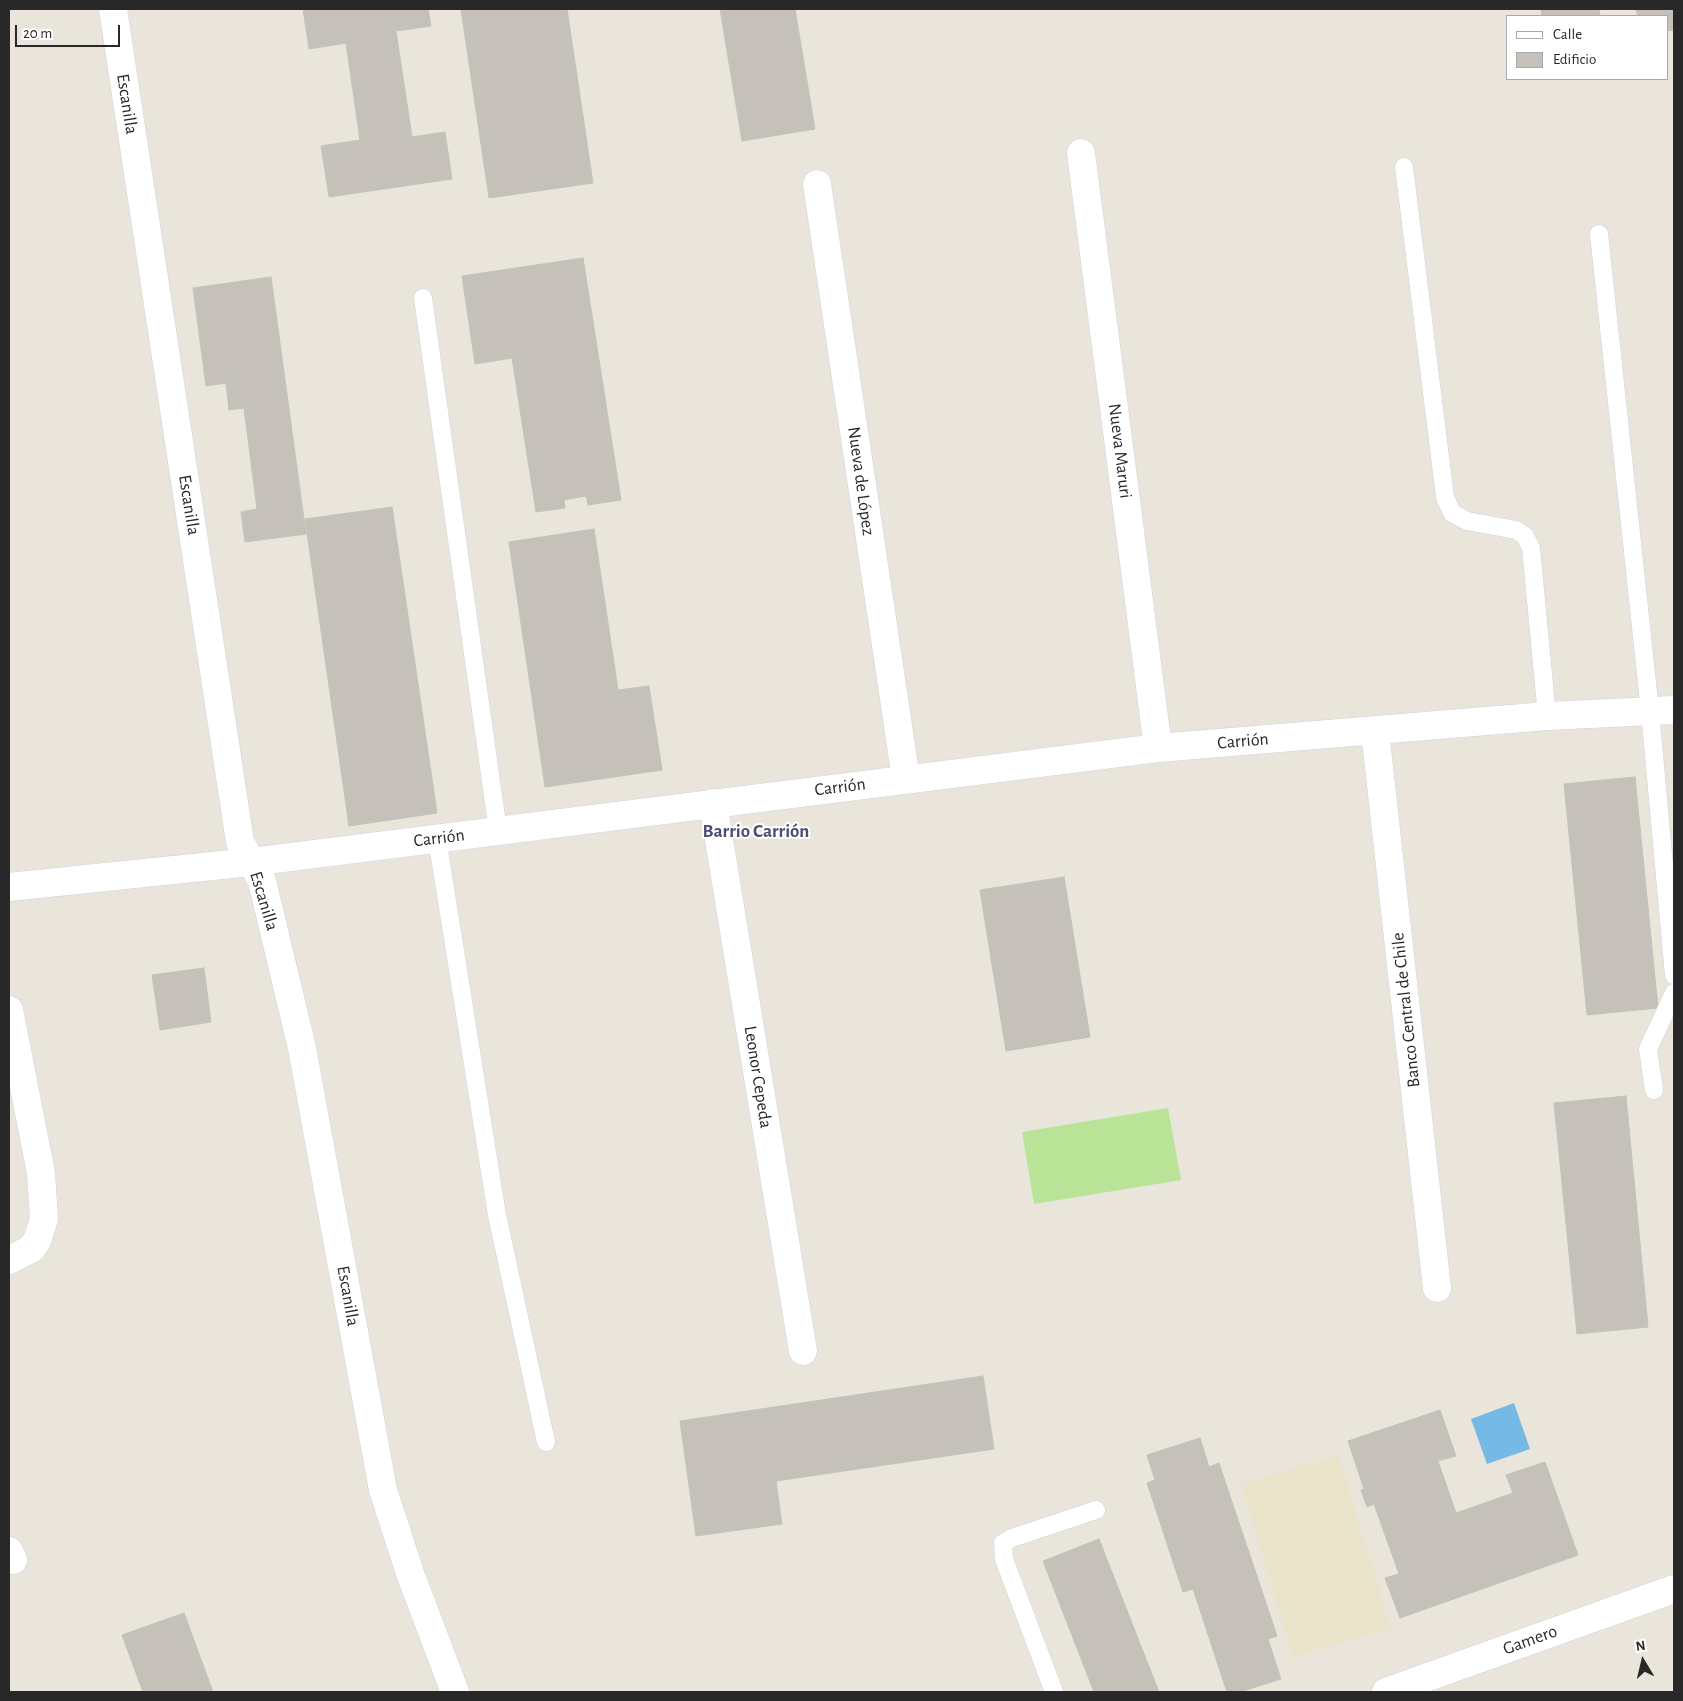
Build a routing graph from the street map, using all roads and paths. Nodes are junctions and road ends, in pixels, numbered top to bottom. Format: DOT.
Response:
graph roads {
  1 [pos="113,9"];
  2 [pos="1081,153"];
  3 [pos="1404,167"];
  4 [pos="817,184"];
  5 [pos="1599,234"];
  6 [pos="423,298"];
  7 [pos="1662,711"];
  8 [pos="1547,716"];
  9 [pos="1376,731"];
  10 [pos="1158,748"];
  11 [pos="906,779"];
  12 [pos="713,804"];
  13 [pos="498,831"];
  14 [pos="437,838"];
  15 [pos="252,862"];
  16 [pos="9,887"];
  17 [pos="1674,975"];
  18 [pos="1674,993"];
  19 [pos="9,1010"];
  20 [pos="1654,1090"];
  21 [pos="9,1260"];
  22 [pos="1437,1288"];
  23 [pos="803,1351"];
  24 [pos="546,1442"];
  25 [pos="1096,1510"];
  26 [pos="1674,1589"];
  27 [pos="455,1692"];
  28 [pos="1054,1692"];
  29 [pos="1386,1692"];
  1 -- 15 [label="street, Escanilla"];
  2 -- 10 [label="street, Nueva Maruri"];
  3 -- 8 [label="lane"];
  4 -- 11 [label="street, Nueva de López"];
  5 -- 7 [label="lane"];
  6 -- 13 [label="lane"];
  7 -- 8 [label="street, Carrión"];
  7 -- 17 [label="lane"];
  8 -- 9 [label="street, Carrión"];
  9 -- 10 [label="street, Carrión"];
  9 -- 22 [label="street, Banco Central de Chile"];
  10 -- 11 [label="street, Carrión"];
  11 -- 12 [label="street, Carrión"];
  12 -- 13 [label="street, Carrión"];
  12 -- 23 [label="street, Leonor Cepeda"];
  13 -- 14 [label="street, Carrión"];
  14 -- 15 [label="street, Carrión"];
  14 -- 24 [label="lane"];
  15 -- 16 [label="street, Carrión"];
  15 -- 27 [label="street, Escanilla"];
  18 -- 20 [label="lane"];
  19 -- 21 [label="street"];
  25 -- 28 [label="lane"];
  26 -- 29 [label="street, Gamero"];
}
